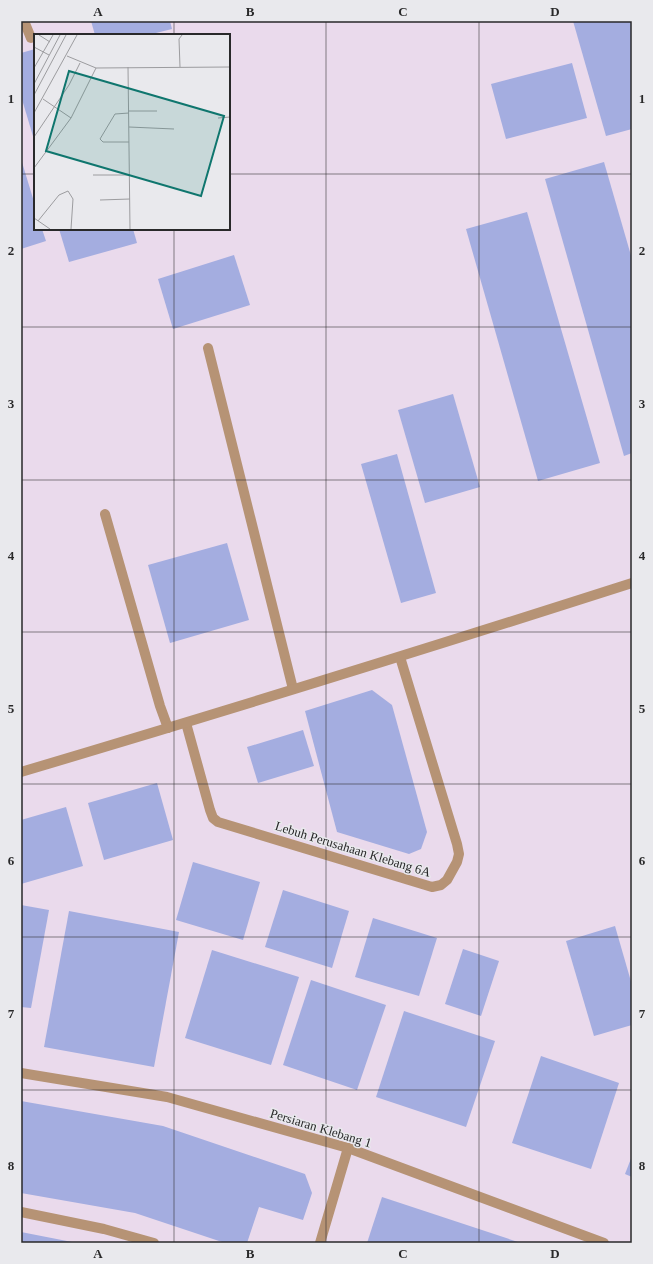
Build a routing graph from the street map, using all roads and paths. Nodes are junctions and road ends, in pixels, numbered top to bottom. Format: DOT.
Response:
graph roads {
  1 [pos="24,21"];
  2 [pos="31,38"];
  3 [pos="208,348"];
  4 [pos="105,514"];
  5 [pos="632,583"];
  6 [pos="400,657"];
  7 [pos="293,689"];
  8 [pos="186,723"];
  9 [pos="168,728"];
  10 [pos="21,772"];
  11 [pos="21,1073"];
  12 [pos="348,1148"];
  13 [pos="21,1212"];
  14 [pos="154,1243"];
  15 [pos="320,1243"];
  16 [pos="604,1243"];
  1 -- 2 [label="street"];
  3 -- 7 [label="street"];
  4 -- 9 [label="street"];
  5 -- 6 [label="street"];
  6 -- 7 [label="street"];
  6 -- 8 [label="street, Lebuh Perusahaan Klebang 6A"];
  7 -- 8 [label="street"];
  8 -- 9 [label="street"];
  9 -- 10 [label="street"];
  11 -- 12 [label="street, Persiaran Klebang 1"];
  12 -- 15 [label="street"];
  12 -- 16 [label="street, Persiaran Klebang 1"];
  13 -- 14 [label="street"];
}
